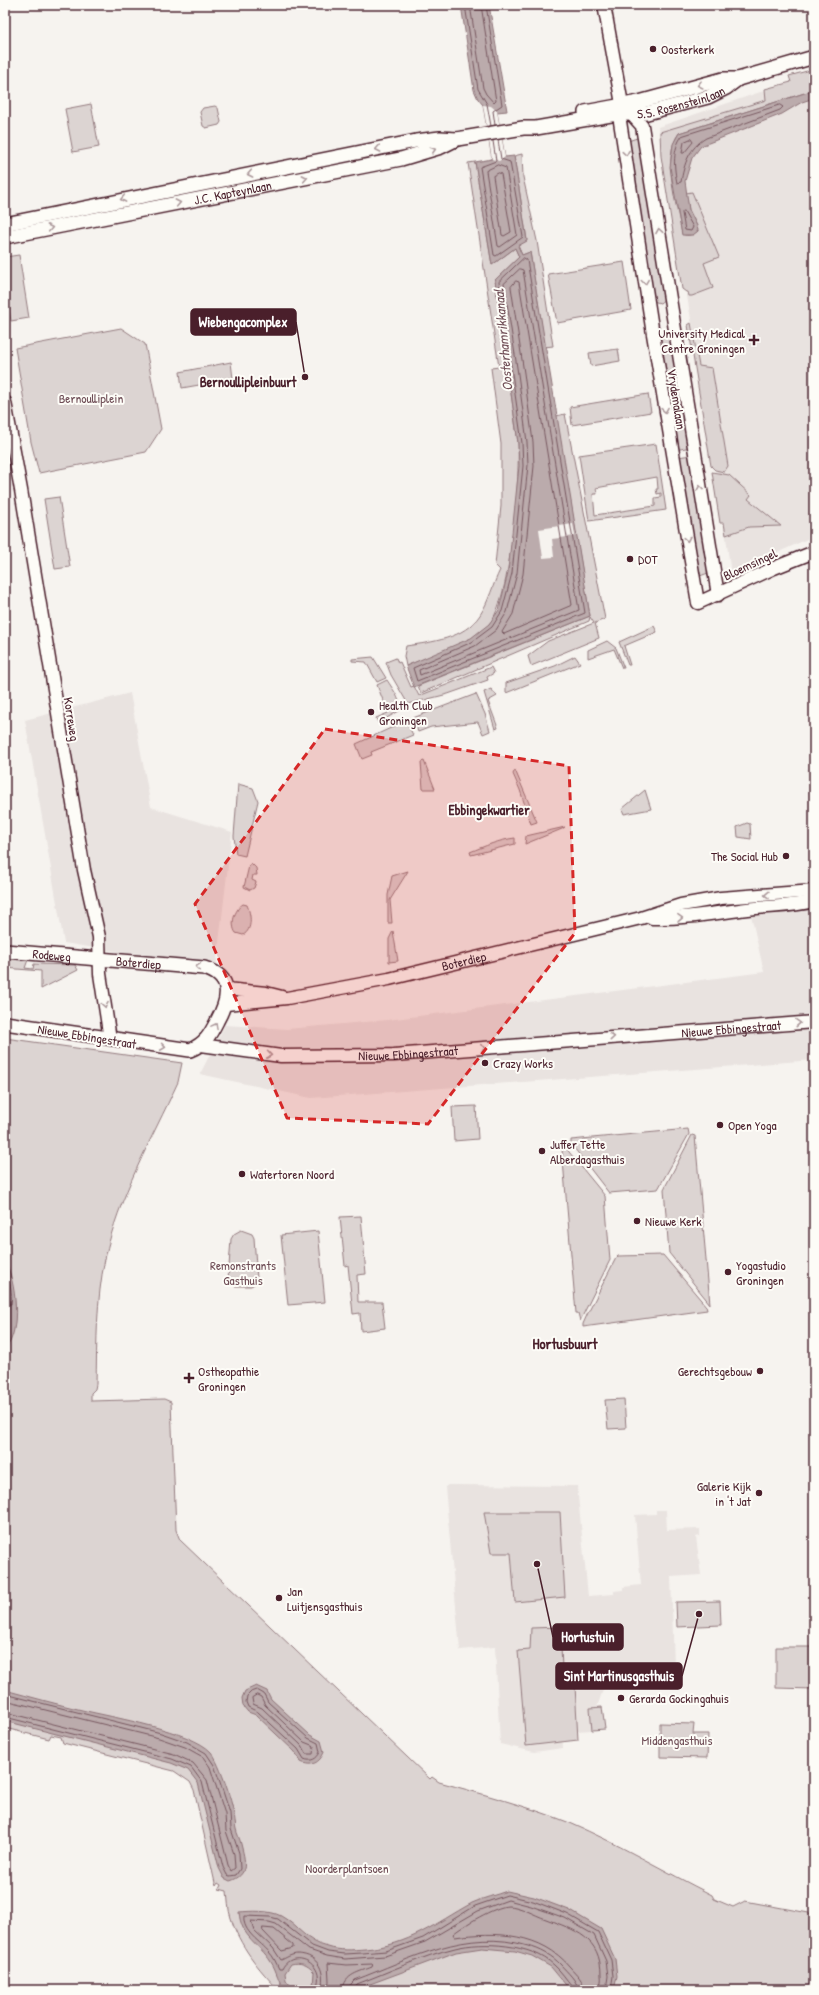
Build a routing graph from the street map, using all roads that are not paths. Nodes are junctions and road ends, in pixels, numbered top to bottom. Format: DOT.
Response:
graph roads {
  1 [pos="604,5"];
  2 [pos="814,57"];
  3 [pos="624,111"];
  4 [pos="523,128"];
  5 [pos="457,139"];
  6 [pos="5,224"];
  7 [pos="5,237"];
  8 [pos="5,402"];
  9 [pos="814,552"];
  10 [pos="718,595"];
  11 [pos="698,604"];
  12 [pos="814,891"];
  13 [pos="814,901"];
  14 [pos="641,918"];
  15 [pos="5,951"];
  16 [pos="99,959"];
  17 [pos="226,989"];
  18 [pos="286,998"];
  19 [pos="226,1004"];
  20 [pos="814,1022"];
  21 [pos="5,1023"];
  22 [pos="110,1039"];
  23 [pos="201,1045"];
  1 -- 3 [label="street"];
  2 -- 3 [label="main road, S.S. Rosensteinlaan"];
  3 -- 4 [label="main road, S.S. Rosensteinlaan"];
  10 -- 3 [label="street, Vrydemalaan, one-way"];
  3 -- 11 [label="street, Vrydemalaan, one-way"];
  4 -- 5 [label="main road, J.C. Kapteynlaan"];
  5 -- 6 [label="main road, J.C. Kapteynlaan, one-way"];
  7 -- 5 [label="main road, J.C. Kapteynlaan, one-way"];
  8 -- 16 [label="street, Korreweg"];
  9 -- 10 [label="street, Bloemsingel"];
  10 -- 11 [label="street, Bloemsingel"];
  12 -- 14 [label="street, Boterdiep, one-way"];
  14 -- 13 [label="street, Boterdiep, one-way"];
  14 -- 18 [label="street, Boterdiep"];
  15 -- 16 [label="main road, Rodeweg"];
  17 -- 16 [label="main road, Boterdiep, one-way"];
  16 -- 22 [label="street, Korreweg, one-way"];
  17 -- 18 [label="street, Boterdiep"];
  17 -- 19 [label="main road"];
  18 -- 19 [label="street, Boterdiep"];
  23 -- 19 [label="main road, one-way"];
  23 -- 20 [label="street, Nieuwe Ebbingestraat, one-way"];
  21 -- 22 [label="main road, Nieuwe Ebbingestraat"];
  22 -- 23 [label="main road, Nieuwe Ebbingestraat, one-way"];
}
